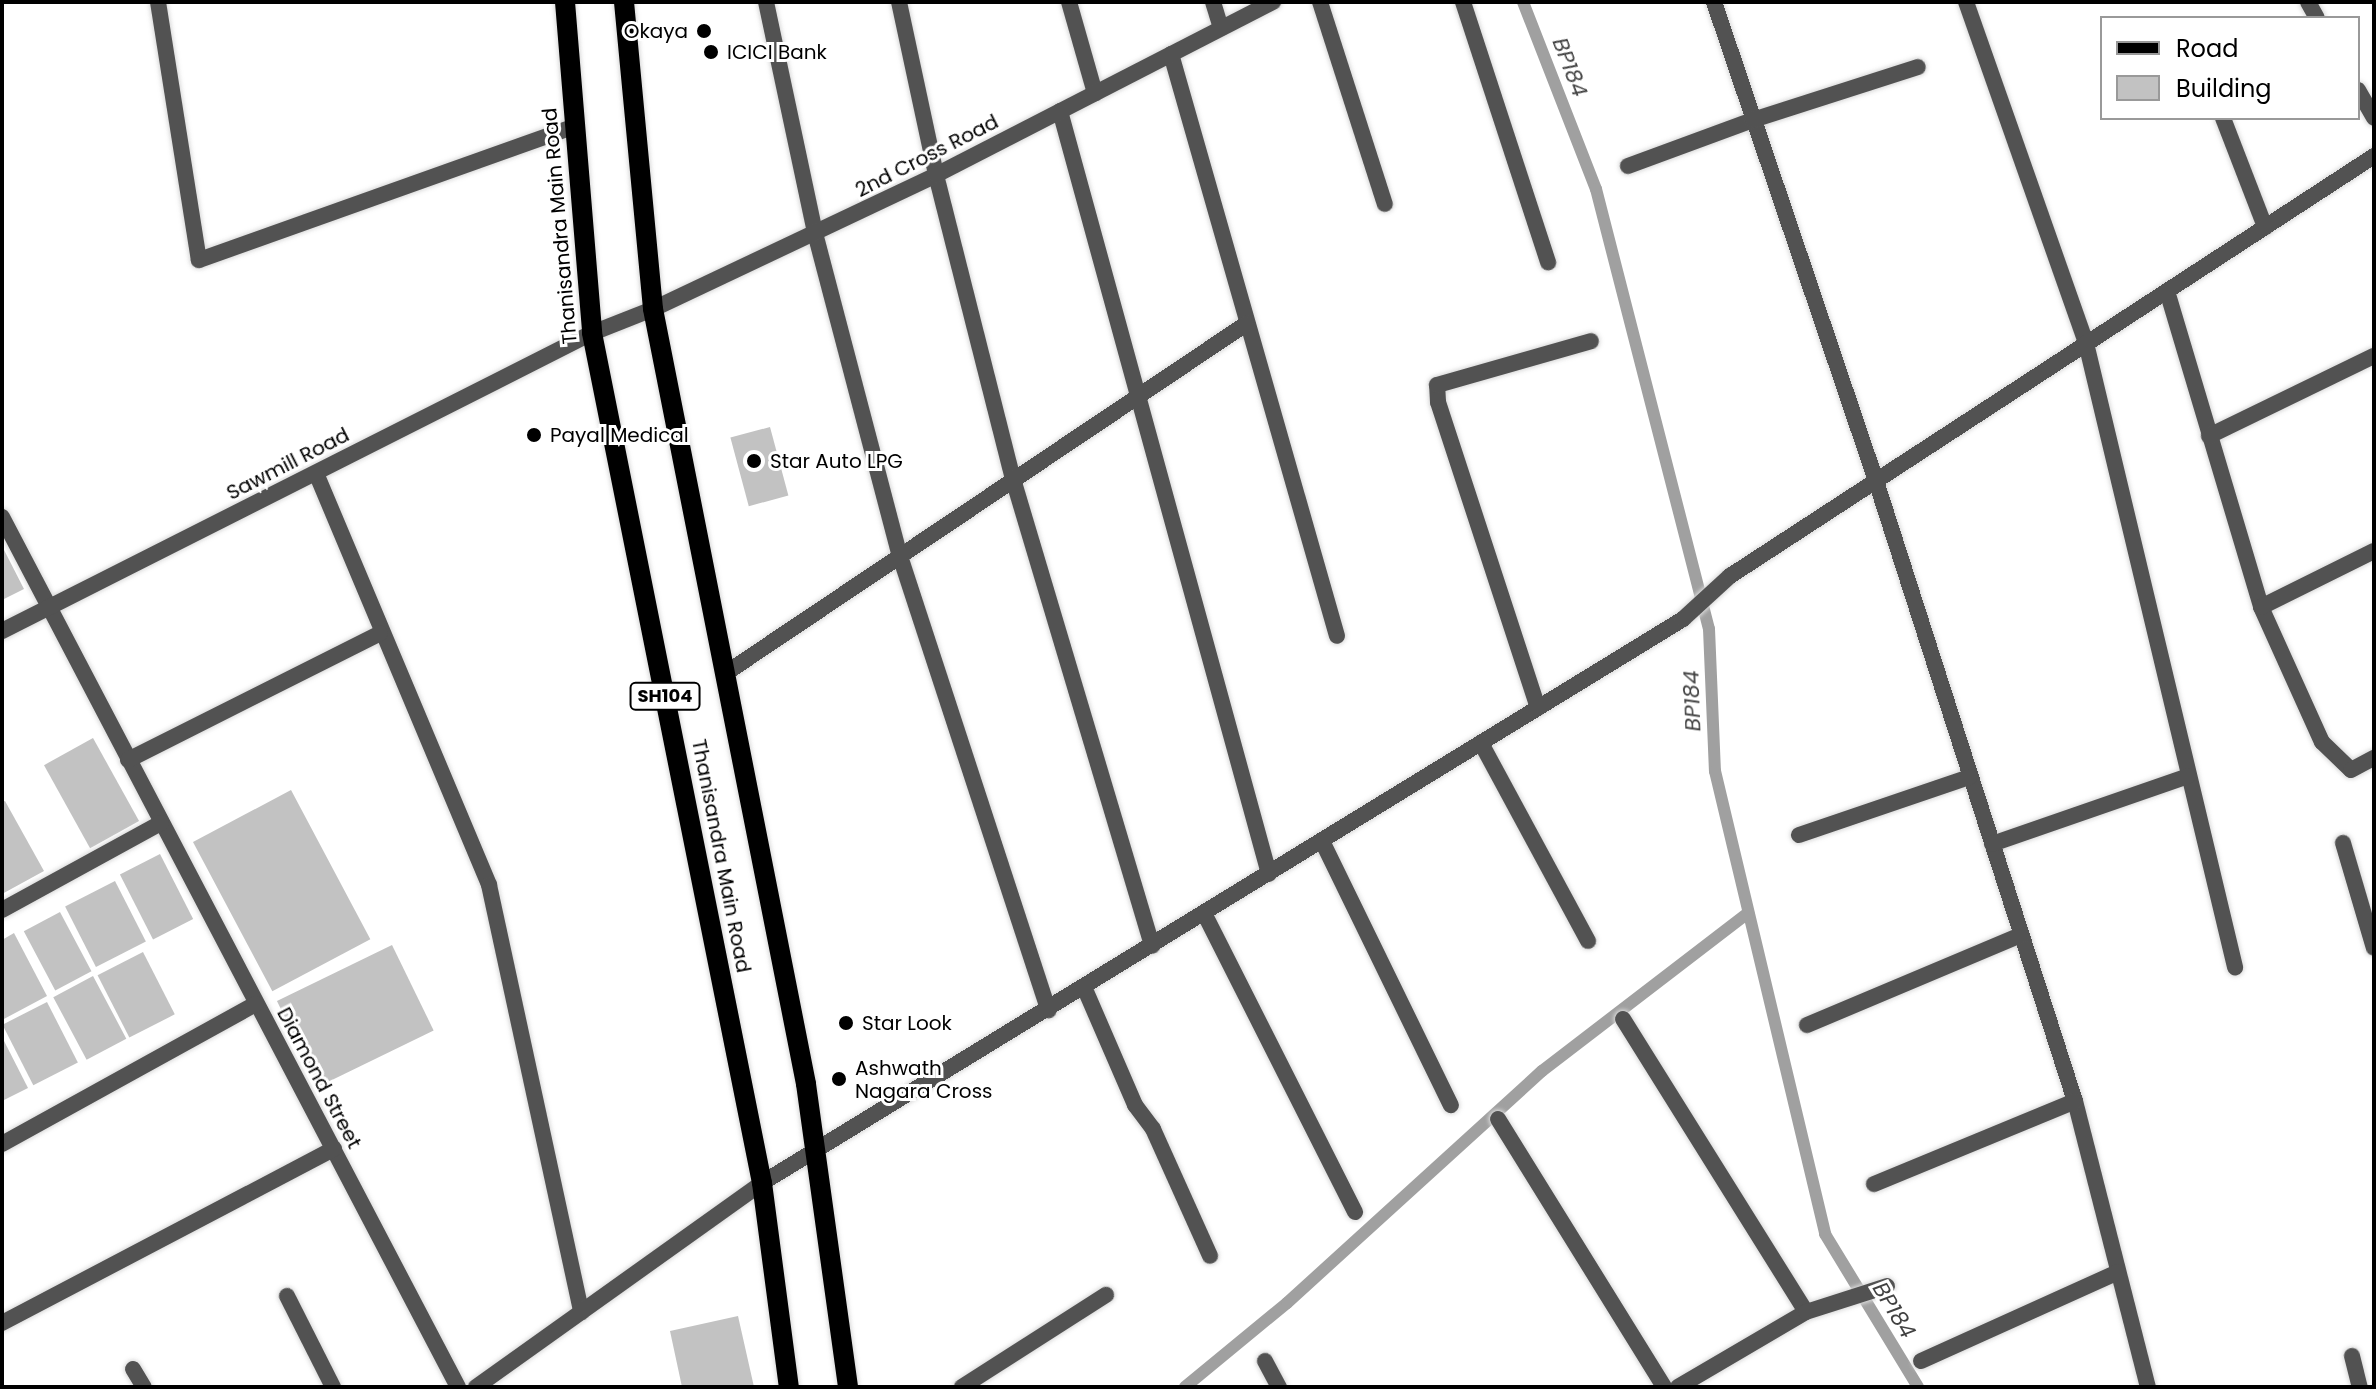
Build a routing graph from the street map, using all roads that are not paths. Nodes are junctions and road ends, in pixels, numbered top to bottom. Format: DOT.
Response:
graph roads {
  1 [pos="158,2"];
  2 [pos="565,2"];
  3 [pos="624,2"];
  4 [pos="766,2"];
  5 [pos="899,2"];
  6 [pos="1069,2"];
  7 [pos="1213,2"];
  8 [pos="1273,2"];
  9 [pos="1320,2"];
  10 [pos="1463,2"];
  11 [pos="1714,2"];
  12 [pos="1966,2"];
  13 [pos="1221,28"];
  14 [pos="1171,54"];
  15 [pos="1918,67"];
  16 [pos="1095,93"];
  17 [pos="2360,94"];
  18 [pos="1060,111"];
  19 [pos="2374,118"];
  20 [pos="1753,120"];
  21 [pos="2224,120"];
  22 [pos="575,126"];
  23 [pos="2374,156"];
  24 [pos="1628,166"];
  25 [pos="936,175"];
  26 [pos="1385,204"];
  27 [pos="2265,227"];
  28 [pos="815,233"];
  29 [pos="1548,262"];
  30 [pos="2167,291"];
  31 [pos="653,309"];
  32 [pos="1246,324"];
  33 [pos="592,333"];
  34 [pos="1591,341"];
  35 [pos="2086,343"];
  36 [pos="2374,356"];
  37 [pos="1136,398"];
  38 [pos="2209,436"];
  39 [pos="316,473"];
  40 [pos="1013,479"];
  41 [pos="1876,481"];
  42 [pos="2,517"];
  43 [pos="2374,551"];
  44 [pos="900,556"];
  45 [pos="2261,607"];
  46 [pos="48,608"];
  47 [pos="2,631"];
  48 [pos="380,633"];
  49 [pos="1337,636"];
  50 [pos="726,673"];
  51 [pos="1538,708"];
  52 [pos="1481,743"];
  53 [pos="2374,758"];
  54 [pos="128,760"];
  55 [pos="2188,776"];
  56 [pos="1969,777"];
  57 [pos="161,823"];
  58 [pos="1799,835"];
  59 [pos="1322,841"];
  60 [pos="2343,843"];
  61 [pos="1992,844"];
  62 [pos="1269,874"];
  63 [pos="2,910"];
  64 [pos="1204,913"];
  65 [pos="2021,935"];
  66 [pos="1588,941"];
  67 [pos="1152,946"];
  68 [pos="2374,948"];
  69 [pos="2235,967"];
  70 [pos="1084,987"];
  71 [pos="256,1004"];
  72 [pos="1048,1010"];
  73 [pos="1623,1019"];
  74 [pos="1807,1025"];
  75 [pos="2075,1101"];
  76 [pos="1451,1105"];
  77 [pos="1498,1119"];
  78 [pos="2,1144"];
  79 [pos="334,1149"];
  80 [pos="815,1153"];
  81 [pos="762,1183"];
  82 [pos="1874,1184"];
  83 [pos="1355,1212"];
  84 [pos="1210,1256"];
  85 [pos="2118,1272"];
  86 [pos="1887,1286"];
  87 [pos="1106,1295"];
  88 [pos="287,1296"];
  89 [pos="581,1312"];
  90 [pos="1806,1312"];
  91 [pos="2,1323"];
  92 [pos="2352,1356"];
  93 [pos="1265,1361"];
  94 [pos="1921,1361"];
  95 [pos="133,1369"];
  96 [pos="144,1387"];
  97 [pos="333,1387"];
  98 [pos="458,1387"];
  99 [pos="476,1387"];
  100 [pos="789,1387"];
  101 [pos="848,1387"];
  102 [pos="962,1387"];
  103 [pos="1279,1387"];
  104 [pos="1664,1387"];
  105 [pos="1678,1387"];
  106 [pos="2148,1387"];
  107 [pos="2360,1387"];
  1 -- 22 [label="street"];
  2 -- 22 [label="main road, Thanisandra Main Road / SH104"];
  3 -- 31 [label="main road, Thanisandra Main Road / SH104"];
  4 -- 28 [label="street"];
  5 -- 25 [label="street"];
  6 -- 16 [label="street"];
  7 -- 13 [label="street"];
  8 -- 13 [label="street, 2nd Cross Road"];
  9 -- 26 [label="street"];
  10 -- 29 [label="street"];
  11 -- 20 [label="street"];
  12 -- 35 [label="street"];
  13 -- 14 [label="street, 2nd Cross Road"];
  14 -- 16 [label="street, 2nd Cross Road"];
  14 -- 32 [label="street"];
  15 -- 20 [label="street"];
  16 -- 18 [label="street, 2nd Cross Road"];
  17 -- 19 [label="street"];
  18 -- 25 [label="street, 2nd Cross Road"];
  18 -- 37 [label="street"];
  20 -- 24 [label="street"];
  20 -- 41 [label="street"];
  21 -- 27 [label="street"];
  22 -- 33 [label="main road, Thanisandra Main Road / SH104"];
  23 -- 27 [label="street"];
  25 -- 28 [label="street, 2nd Cross Road"];
  25 -- 40 [label="street"];
  27 -- 30 [label="street"];
  28 -- 31 [label="street, 2nd Cross Road"];
  28 -- 44 [label="street"];
  30 -- 35 [label="street"];
  30 -- 38 [label="street"];
  31 -- 33 [label="street, 2nd Cross Road"];
  31 -- 50 [label="main road, Thanisandra Main Road / SH104"];
  32 -- 37 [label="street"];
  32 -- 49 [label="street"];
  33 -- 39 [label="street, Sawmill Road"];
  33 -- 81 [label="main road, Thanisandra Main Road / SH104"];
  34 -- 51 [label="street"];
  35 -- 41 [label="street"];
  35 -- 55 [label="street"];
  36 -- 38 [label="street"];
  37 -- 40 [label="street"];
  37 -- 62 [label="street"];
  38 -- 45 [label="street"];
  39 -- 46 [label="street, Sawmill Road"];
  39 -- 48 [label="street"];
  40 -- 44 [label="street"];
  40 -- 67 [label="street"];
  41 -- 51 [label="street"];
  41 -- 56 [label="street"];
  42 -- 46 [label="street"];
  43 -- 45 [label="street"];
  44 -- 50 [label="street"];
  44 -- 72 [label="street"];
  45 -- 53 [label="street"];
  46 -- 47 [label="street, Sawmill Road"];
  46 -- 54 [label="street"];
  48 -- 54 [label="street"];
  48 -- 89 [label="street"];
  50 -- 80 [label="main road, Thanisandra Main Road / SH104"];
  51 -- 52 [label="street"];
  52 -- 59 [label="street"];
  52 -- 66 [label="street"];
  54 -- 57 [label="street"];
  55 -- 61 [label="street"];
  55 -- 69 [label="street"];
  56 -- 58 [label="street"];
  56 -- 61 [label="street"];
  57 -- 63 [label="street"];
  57 -- 71 [label="street"];
  59 -- 62 [label="street"];
  59 -- 76 [label="street"];
  60 -- 68 [label="street"];
  61 -- 65 [label="street"];
  62 -- 64 [label="street"];
  64 -- 67 [label="street"];
  64 -- 83 [label="street"];
  65 -- 74 [label="street"];
  65 -- 75 [label="street"];
  67 -- 70 [label="street"];
  70 -- 72 [label="street"];
  70 -- 84 [label="street"];
  71 -- 78 [label="street, Diamond Street"];
  71 -- 79 [label="street, Diamond Street"];
  72 -- 80 [label="street"];
  73 -- 90 [label="street"];
  75 -- 82 [label="street"];
  75 -- 85 [label="street"];
  77 -- 104 [label="street"];
  79 -- 91 [label="street"];
  79 -- 98 [label="street, Diamond Street"];
  80 -- 81 [label="street"];
  80 -- 101 [label="main road, Thanisandra Main Road / SH104"];
  81 -- 89 [label="street"];
  81 -- 100 [label="main road, Thanisandra Main Road / SH104"];
  85 -- 94 [label="street"];
  85 -- 106 [label="street"];
  86 -- 90 [label="street"];
  87 -- 102 [label="street"];
  88 -- 97 [label="street"];
  89 -- 99 [label="street"];
  90 -- 105 [label="street"];
  92 -- 107 [label="street"];
  93 -- 103 [label="street"];
  95 -- 96 [label="street"];
}
